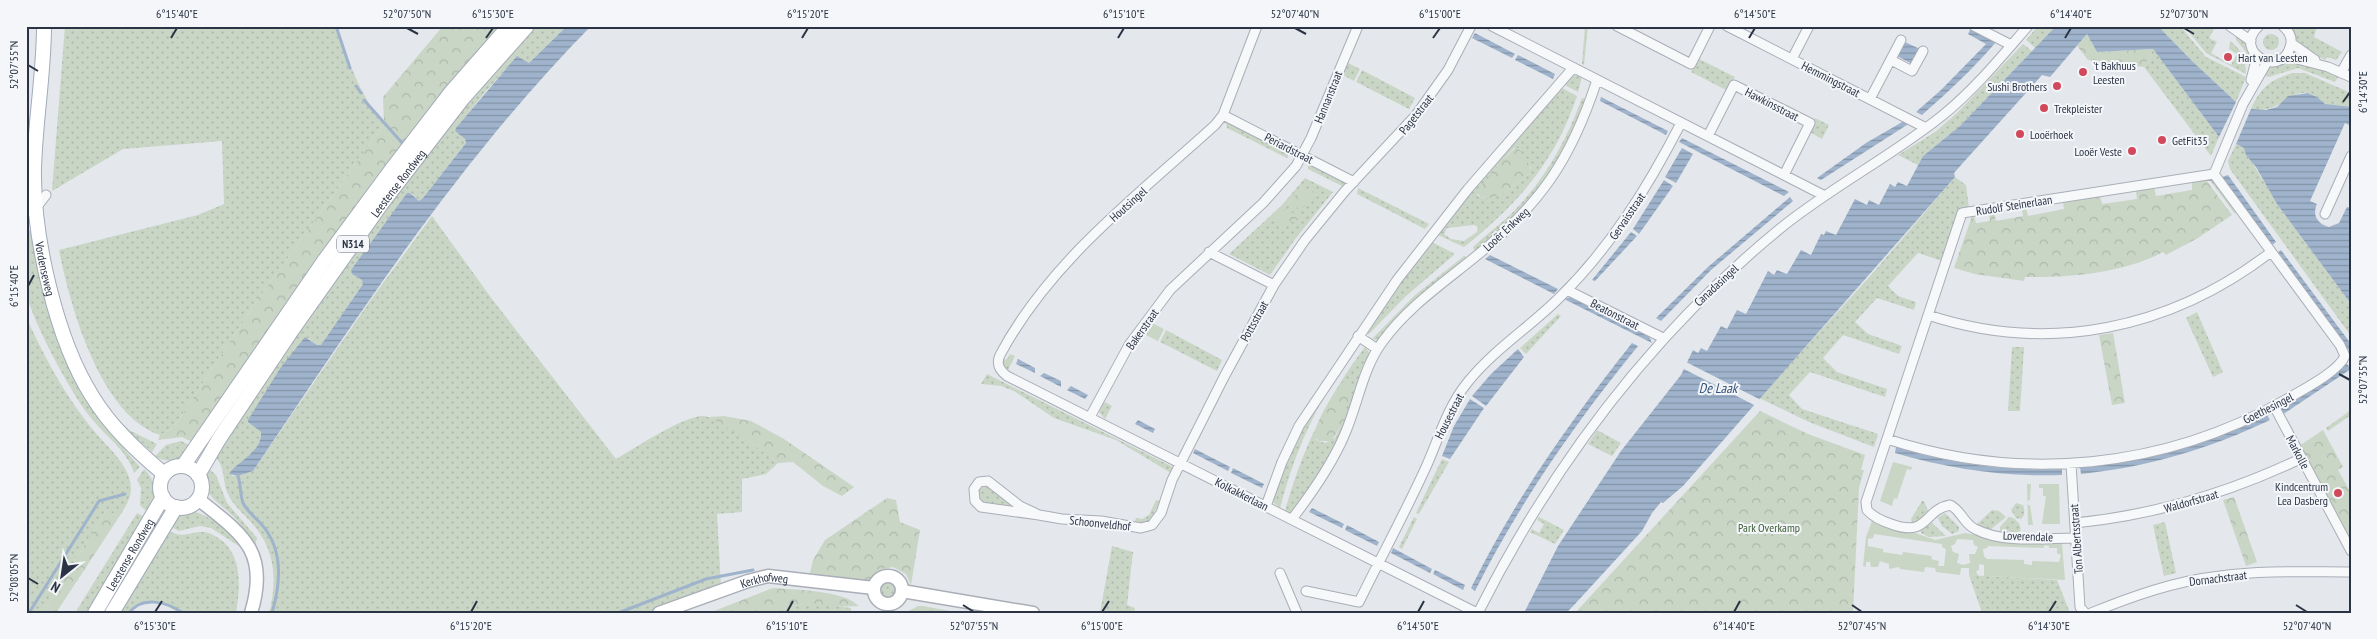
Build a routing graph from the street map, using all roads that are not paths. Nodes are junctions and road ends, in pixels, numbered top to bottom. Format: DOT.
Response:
graph roads {
  1 [pos="44,26"];
  2 [pos="509,26"];
  3 [pos="527,26"];
  4 [pos="1257,26"];
  5 [pos="1358,26"];
  6 [pos="1471,26"];
  7 [pos="1492,26"];
  8 [pos="1617,26"];
  9 [pos="1710,26"];
  10 [pos="1727,26"];
  11 [pos="1809,26"];
  12 [pos="1974,26"];
  13 [pos="2028,26"];
  14 [pos="2230,26"];
  15 [pos="2255,27"];
  16 [pos="2285,27"];
  17 [pos="1902,40"];
  18 [pos="2251,41"];
  19 [pos="2291,43"];
  20 [pos="2011,45"];
  21 [pos="1923,51"];
  22 [pos="2351,55"];
  23 [pos="2257,56"];
  24 [pos="2286,56"];
  25 [pos="1792,59"];
  26 [pos="1891,60"];
  27 [pos="2267,62"];
  28 [pos="1573,68"];
  29 [pos="2328,68"];
  30 [pos="2341,73"];
  31 [pos="2351,77"];
  32 [pos="1597,80"];
  33 [pos="1870,99"];
  34 [pos="2243,104"];
  35 [pos="1223,115"];
  36 [pos="1682,123"];
  37 [pos="1926,128"];
  38 [pos="1708,136"];
  39 [pos="1302,155"];
  40 [pos="2351,156"];
  41 [pos="1296,166"];
  42 [pos="2214,174"];
  43 [pos="1784,175"];
  44 [pos="1354,182"];
  45 [pos="1345,191"];
  46 [pos="46,195"];
  47 [pos="1823,195"];
  48 [pos="31,210"];
  49 [pos="2325,214"];
  50 [pos="1209,252"];
  51 [pos="2271,252"];
  52 [pos="1274,285"];
  53 [pos="1567,290"];
  54 [pos="1558,299"];
  55 [pos="1928,316"];
  56 [pos="1358,336"];
  57 [pos="1663,338"];
  58 [pos="1377,349"];
  59 [pos="1007,376"];
  60 [pos="2274,406"];
  61 [pos="1090,417"];
  62 [pos="1887,440"];
  63 [pos="2302,458"];
  64 [pos="1181,463"];
  65 [pos="2071,464"];
  66 [pos="183,466"];
  67 [pos="164,474"];
  68 [pos="198,475"];
  69 [pos="163,498"];
  70 [pos="198,499"];
  71 [pos="1266,506"];
  72 [pos="176,507"];
  73 [pos="1039,515"];
  74 [pos="1292,519"];
  75 [pos="2075,522"];
  76 [pos="2075,538"];
  77 [pos="2351,550"];
  78 [pos="1378,563"];
  79 [pos="2351,572"];
  80 [pos="1280,573"];
  81 [pos="874,588"];
  82 [pos="902,591"];
  83 [pos="1306,592"];
  84 [pos="95,613"];
  85 [pos="112,613"];
  86 [pos="251,613"];
  87 [pos="659,613"];
  88 [pos="1033,613"];
  89 [pos="1297,613"];
  90 [pos="1478,613"];
  91 [pos="2084,613"];
  92 [pos="2091,613"];
  1 -- 48 [label="main road, Vordenseweg"];
  2 -- 66 [label="main road, Leestense Rondweg / N314"];
  3 -- 68 [label="main road, Leestense Rondweg / N314"];
  4 -- 35 [label="street, Houtsingel"];
  5 -- 39 [label="street, Hannanstraat"];
  6 -- 44 [label="street, Pagetstraat"];
  7 -- 28 [label="street"];
  8 -- 9 [label="street"];
  10 -- 25 [label="street, Hemmingstraat"];
  11 -- 25 [label="street, Hemmingstraat"];
  12 -- 20 [label="street"];
  13 -- 20 [label="street, Canadasingel"];
  14 -- 18 [label="street"];
  15 -- 18 [label="street"];
  16 -- 19 [label="street"];
  17 -- 26 [label="street, Hemmingstraat"];
  18 -- 23 [label="street"];
  19 -- 24 [label="street"];
  19 -- 29 [label="street"];
  20 -- 37 [label="street, Canadasingel"];
  21 -- 26 [label="street"];
  22 -- 30 [label="street"];
  23 -- 27 [label="street"];
  23 -- 34 [label="street"];
  24 -- 27 [label="street"];
  24 -- 29 [label="street"];
  25 -- 33 [label="street, Hemmingstraat"];
  26 -- 33 [label="street, Hemmingstraat"];
  27 -- 34 [label="street"];
  28 -- 32 [label="street"];
  28 -- 56 [label="street"];
  29 -- 30 [label="street"];
  30 -- 31 [label="street"];
  32 -- 36 [label="street"];
  32 -- 58 [label="street, Looër Enkweg"];
  33 -- 37 [label="street, Hemmingstraat"];
  34 -- 42 [label="street"];
  35 -- 39 [label="street, Periardstraat"];
  35 -- 59 [label="street, Houtsingel"];
  36 -- 38 [label="street"];
  36 -- 53 [label="street, Gervaisstraat"];
  37 -- 47 [label="street, Canadasingel"];
  38 -- 43 [label="street"];
  38 -- 43 [label="street, Hawkinsstraat"];
  39 -- 41 [label="street, Hannanstraat"];
  39 -- 44 [label="street, Periardstraat"];
  40 -- 49 [label="street"];
  41 -- 50 [label="street, Bakerstraat"];
  42 -- 51 [label="street, Goethesingel"];
  42 -- 55 [label="street, Rudolf Steinerlaan"];
  43 -- 47 [label="street"];
  44 -- 45 [label="street, Pagetstraat"];
  45 -- 52 [label="street, Pottsstraat"];
  46 -- 48 [label="street"];
  47 -- 57 [label="street, Canadasingel"];
  48 -- 67 [label="main road, Vordenseweg"];
  50 -- 52 [label="street"];
  50 -- 61 [label="street, Bakerstraat"];
  51 -- 55 [label="street"];
  51 -- 60 [label="street, Goethesingel"];
  52 -- 64 [label="street, Pottsstraat"];
  53 -- 54 [label="street, Gervaisstraat"];
  53 -- 57 [label="street, Beatonstraat"];
  54 -- 78 [label="street, Housestraat"];
  55 -- 62 [label="street, Rudolf Steinerlaan"];
  56 -- 58 [label="street"];
  56 -- 71 [label="street"];
  57 -- 90 [label="street, Canadasingel"];
  58 -- 74 [label="street, Looër Enkweg"];
  59 -- 61 [label="street, Kolkakkerlaan"];
  60 -- 63 [label="street, Markolle"];
  60 -- 65 [label="street, Goethesingel"];
  61 -- 64 [label="street, Kolkakkerlaan"];
  62 -- 65 [label="street, Goethesingel"];
  62 -- 76 [label="street, Loverendale"];
  63 -- 75 [label="street, Waldorfstraat"];
  63 -- 77 [label="street, Markolle"];
  64 -- 71 [label="street, Kolkakkerlaan"];
  64 -- 73 [label="street, Schoonveldhof"];
  65 -- 75 [label="street, Ton Albertsstraat"];
  66 -- 67 [label="main road"];
  66 -- 68 [label="main road"];
  67 -- 69 [label="main road"];
  68 -- 70 [label="main road, N314"];
  69 -- 72 [label="main road"];
  69 -- 84 [label="main road, Leestense Rondweg"];
  70 -- 72 [label="main road"];
  70 -- 86 [label="street"];
  71 -- 74 [label="street, Kolkakkerlaan"];
  72 -- 85 [label="main road, Leestense Rondweg"];
  73 -- 73 [label="street, Schoonveldhof"];
  74 -- 78 [label="street, Kolkakkerlaan"];
  75 -- 76 [label="street, Ton Albertsstraat"];
  76 -- 91 [label="street, Ton Albertsstraat"];
  78 -- 83 [label="street, Housestraat"];
  78 -- 90 [label="street, Kolkakkerlaan"];
  79 -- 92 [label="street, Dornachstraat"];
  80 -- 89 [label="street"];
  81 -- 82 [label="street"];
  81 -- 82 [label="street"];
  81 -- 87 [label="street, Kerkhofweg"];
  82 -- 88 [label="street"];
}
